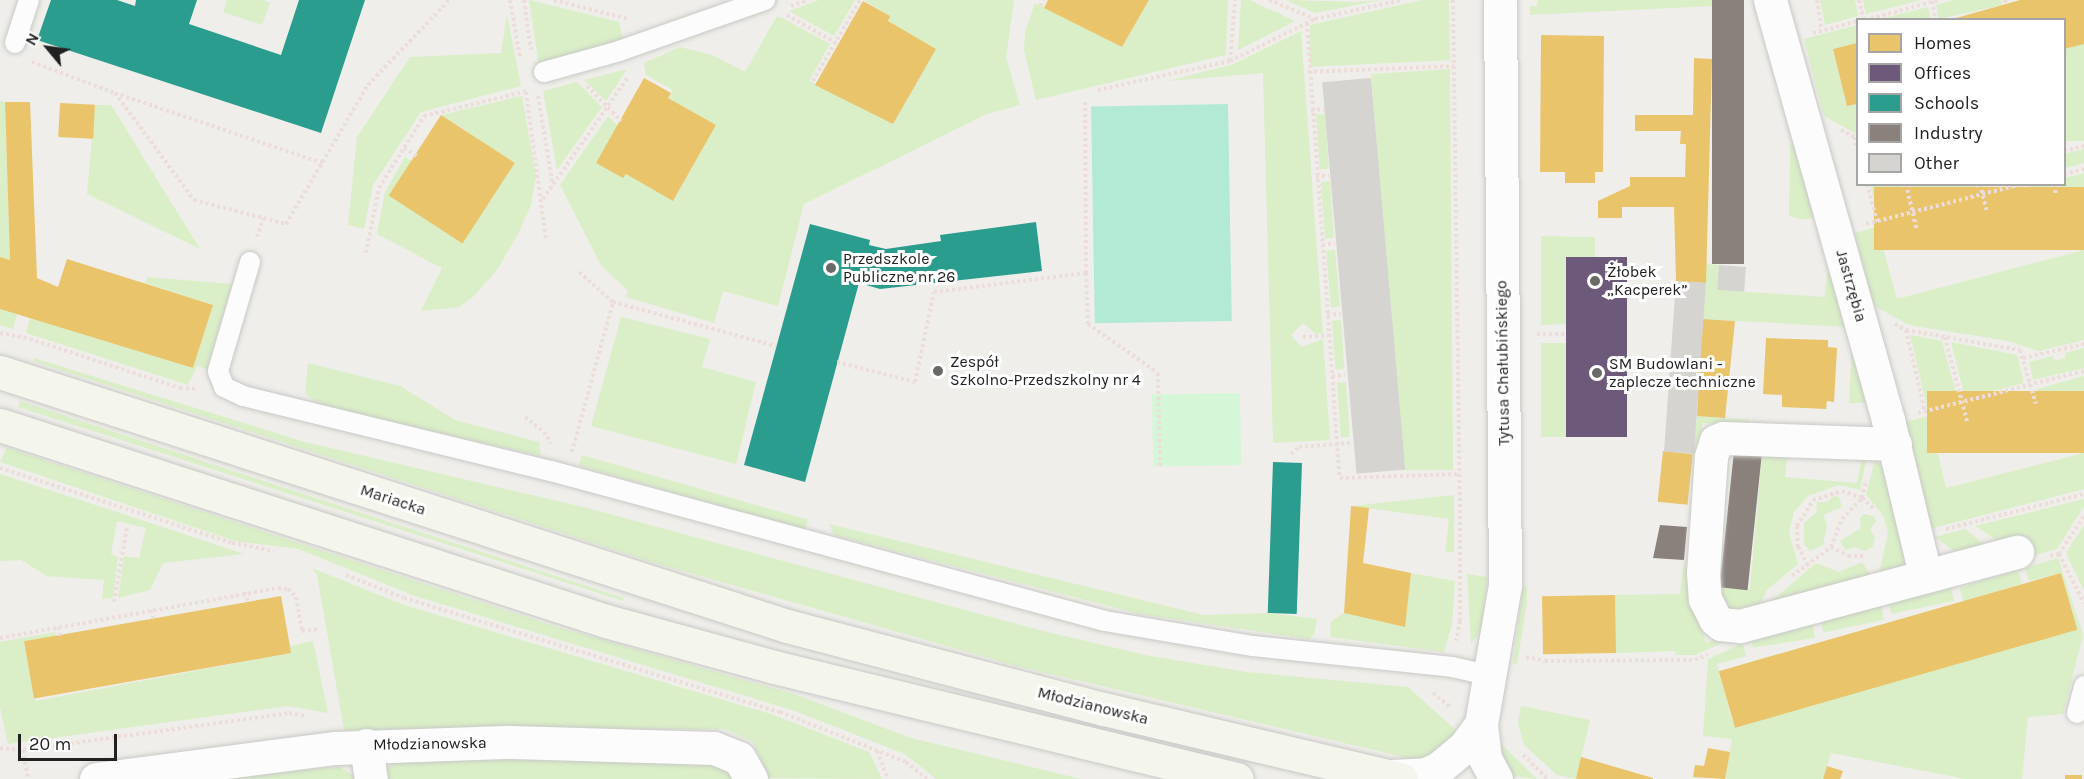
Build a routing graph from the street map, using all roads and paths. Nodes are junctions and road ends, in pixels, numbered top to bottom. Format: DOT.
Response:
graph roads {
  1 [pos="29,0"];
  2 [pos="449,0"];
  3 [pos="510,0"];
  4 [pos="554,0"];
  5 [pos="765,0"];
  6 [pos="808,0"];
  7 [pos="860,0"];
  8 [pos="1044,0"];
  9 [pos="1234,0"];
  10 [pos="1269,0"];
  11 [pos="1402,0"];
  12 [pos="1453,0"];
  13 [pos="1500,0"];
  14 [pos="1770,0"];
  15 [pos="1817,0"];
  16 [pos="1859,0"];
  17 [pos="1939,0"];
  18 [pos="1932,1"];
  19 [pos="1040,6"];
  20 [pos="1864,18"];
  21 [pos="1871,18"];
  22 [pos="1936,18"];
  23 [pos="1315,19"];
  24 [pos="1307,23"];
  25 [pos="673,30"];
  26 [pos="1822,30"];
  27 [pos="837,44"];
  28 [pos="21,50"];
  29 [pos="1230,61"];
  30 [pos="521,64"];
  31 [pos="1454,66"];
  32 [pos="634,69"];
  33 [pos="544,72"];
  34 [pos="1308,72"];
  35 [pos="578,77"];
  36 [pos="813,81"];
  37 [pos="525,86"];
  38 [pos="1098,90"];
  39 [pos="526,91"];
  40 [pos="115,93"];
  41 [pos="1085,100"];
  42 [pos="608,108"];
  43 [pos="1311,110"];
  44 [pos="1324,110"];
  45 [pos="621,121"];
  46 [pos="2084,146"];
  47 [pos="404,148"];
  48 [pos="2066,150"];
  49 [pos="417,156"];
  50 [pos="322,163"];
  51 [pos="2084,169"];
  52 [pos="2066,174"];
  53 [pos="1329,175"];
  54 [pos="1316,177"];
  55 [pos="1867,186"];
  56 [pos="1906,186"];
  57 [pos="1981,186"];
  58 [pos="2015,186"];
  59 [pos="2054,186"];
  60 [pos="1983,195"];
  61 [pos="2056,195"];
  62 [pos="543,200"];
  63 [pos="1912,213"];
  64 [pos="1987,213"];
  65 [pos="1877,222"];
  66 [pos="1858,226"];
  67 [pos="1917,231"];
  68 [pos="546,240"];
  69 [pos="1335,243"];
  70 [pos="1322,245"];
  71 [pos="366,252"];
  72 [pos="250,262"];
  73 [pos="577,270"];
  74 [pos="1086,273"];
  75 [pos="613,302"];
  76 [pos="1341,314"];
  77 [pos="1327,315"];
  78 [pos="1889,320"];
  79 [pos="1906,330"];
  80 [pos="0,333"];
  81 [pos="1530,334"];
  82 [pos="1566,334"];
  83 [pos="1329,335"];
  84 [pos="1303,337"];
  85 [pos="1945,337"];
  86 [pos="2084,344"];
  87 [pos="776,345"];
  88 [pos="2023,358"];
  89 [pos="837,362"];
  90 [pos="2084,371"];
  91 [pos="0,372"];
  92 [pos="1345,375"];
  93 [pos="1332,376"];
  94 [pos="2031,385"];
  95 [pos="224,387"];
  96 [pos="1962,402"];
  97 [pos="2036,404"];
  98 [pos="1925,412"];
  99 [pos="1967,421"];
  100 [pos="0,425"];
  101 [pos="1892,432"];
  102 [pos="1350,443"];
  103 [pos="1337,444"];
  104 [pos="1291,454"];
  105 [pos="1160,466"];
  106 [pos="0,468"];
  107 [pos="1460,474"];
  108 [pos="567,476"];
  109 [pos="2084,494"];
  110 [pos="1862,498"];
  111 [pos="1877,513"];
  112 [pos="2084,516"];
  113 [pos="127,527"];
  114 [pos="1916,537"];
  115 [pos="286,554"];
  116 [pos="2059,554"];
  117 [pos="2028,555"];
  118 [pos="1866,556"];
  119 [pos="1808,565"];
  120 [pos="335,570"];
  121 [pos="1925,574"];
  122 [pos="245,592"];
  123 [pos="114,602"];
  124 [pos="248,602"];
  125 [pos="2084,603"];
  126 [pos="151,610"];
  127 [pos="154,620"];
  128 [pos="787,626"];
  129 [pos="58,627"];
  130 [pos="319,629"];
  131 [pos="0,638"];
  132 [pos="61,638"];
  133 [pos="1527,647"];
  134 [pos="1713,652"];
  135 [pos="1526,658"];
  136 [pos="1524,666"];
  137 [pos="1452,667"];
  138 [pos="1492,676"];
  139 [pos="2084,686"];
  140 [pos="1446,701"];
  141 [pos="2077,713"];
  142 [pos="309,717"];
  143 [pos="1481,724"];
  144 [pos="366,745"];
  145 [pos="0,748"];
  146 [pos="23,750"];
  147 [pos="876,750"];
  148 [pos="1517,750"];
  149 [pos="1187,772"];
  150 [pos="1396,778"];
  151 [pos="28,779"];
  152 [pos="96,779"];
  153 [pos="371,779"];
  154 [pos="751,779"];
  155 [pos="888,779"];
  156 [pos="927,779"];
  157 [pos="1237,779"];
  158 [pos="1496,779"];
  159 [pos="1548,779"];
  1 -- 28 [label="lane"];
  2 -- 50 [label="path"];
  3 -- 30 [label="path"];
  4 -- 25 [label="path"];
  5 -- 25 [label="lane"];
  6 -- 27 [label="path"];
  7 -- 27 [label="path"];
  8 -- 19 [label="path"];
  9 -- 29 [label="path"];
  10 -- 23 [label="path"];
  11 -- 23 [label="path"];
  12 -- 31 [label="path"];
  13 -- 138 [label="street, Tytusa Chałubińskiego"];
  14 -- 101 [label="street, Jastrzębia"];
  15 -- 26 [label="path"];
  16 -- 20 [label="path"];
  17 -- 18 [label="path"];
  18 -- 21 [label="path"];
  18 -- 22 [label="path"];
  23 -- 24 [label="path"];
  24 -- 29 [label="path"];
  24 -- 34 [label="path"];
  25 -- 33 [label="lane"];
  27 -- 36 [label="path"];
  28 -- 40 [label="path"];
  29 -- 38 [label="path"];
  31 -- 34 [label="path"];
  31 -- 107 [label="path"];
  32 -- 42 [label="path"];
  34 -- 43 [label="path"];
  35 -- 42 [label="path"];
  37 -- 39 [label="path"];
  39 -- 47 [label="path"];
  39 -- 62 [label="path"];
  40 -- 50 [label="path"];
  40 -- 50 [label="path"];
  41 -- 74 [label="path"];
  42 -- 45 [label="path"];
  42 -- 62 [label="path"];
  43 -- 44 [label="path"];
  43 -- 54 [label="path"];
  46 -- 48 [label="path"];
  47 -- 49 [label="path"];
  47 -- 71 [label="path"];
  51 -- 52 [label="path"];
  53 -- 54 [label="path"];
  54 -- 70 [label="path"];
  55 -- 65 [label="path"];
  56 -- 63 [label="path"];
  57 -- 60 [label="path"];
  58 -- 60 [label="path"];
  59 -- 61 [label="path"];
  60 -- 63 [label="path"];
  60 -- 64 [label="path"];
  62 -- 68 [label="path"];
  63 -- 65 [label="path"];
  63 -- 67 [label="path"];
  65 -- 66 [label="path"];
  69 -- 70 [label="path"];
  70 -- 77 [label="path"];
  72 -- 95 [label="lane"];
  73 -- 75 [label="path"];
  74 -- 89 [label="path"];
  74 -- 105 [label="path"];
  75 -- 87 [label="path"];
  75 -- 108 [label="path"];
  76 -- 77 [label="path"];
  77 -- 83 [label="path"];
  78 -- 79 [label="path"];
  79 -- 85 [label="path"];
  79 -- 98 [label="path"];
  80 -- 95 [label="path"];
  81 -- 82 [label="path"];
  83 -- 84 [label="path"];
  83 -- 93 [label="path"];
  85 -- 88 [label="path"];
  85 -- 96 [label="path"];
  86 -- 88 [label="path"];
  88 -- 94 [label="path"];
  90 -- 94 [label="path"];
  91 -- 128 [label="main road, Mariacka"];
  92 -- 93 [label="path"];
  93 -- 103 [label="path"];
  94 -- 96 [label="path"];
  94 -- 97 [label="path"];
  95 -- 108 [label="lane"];
  96 -- 98 [label="path"];
  96 -- 99 [label="path"];
  98 -- 101 [label="path"];
  100 -- 149 [label="main road"];
  101 -- 114 [label="street, Jastrzębia"];
  101 -- 121 [label="street"];
  102 -- 103 [label="path"];
  103 -- 104 [label="path"];
  103 -- 107 [label="path"];
  106 -- 115 [label="path"];
  107 -- 137 [label="path"];
  108 -- 137 [label="lane"];
  109 -- 114 [label="path"];
  110 -- 111 [label="path"];
  110 -- 118 [label="path"];
  110 -- 119 [label="path"];
  112 -- 116 [label="path"];
  113 -- 123 [label="path"];
  114 -- 121 [label="street, Jastrzębia"];
  116 -- 117 [label="path"];
  116 -- 125 [label="path"];
  117 -- 121 [label="street"];
  120 -- 147 [label="path"];
  122 -- 124 [label="path"];
  122 -- 126 [label="path"];
  122 -- 130 [label="path"];
  126 -- 127 [label="path"];
  126 -- 129 [label="path"];
  128 -- 150 [label="main road, Młodzianowska"];
  129 -- 131 [label="path"];
  129 -- 132 [label="path"];
  133 -- 135 [label="path"];
  134 -- 135 [label="path"];
  135 -- 136 [label="path"];
  137 -- 138 [label="lane"];
  137 -- 140 [label="path"];
  138 -- 143 [label="street, Tytusa Chałubińskiego"];
  139 -- 141 [label="lane"];
  142 -- 146 [label="path"];
  143 -- 150 [label="street, Tytusa Chałubińskiego"];
  143 -- 158 [label="street, Tytusa Chałubińskiego"];
  144 -- 152 [label="street, Młodzianowska"];
  144 -- 153 [label="street"];
  144 -- 154 [label="street, Młodzianowska"];
  145 -- 146 [label="path"];
  146 -- 151 [label="path"];
  147 -- 155 [label="path"];
  147 -- 156 [label="path"];
  148 -- 159 [label="path"];
  149 -- 157 [label="main road"];
}
